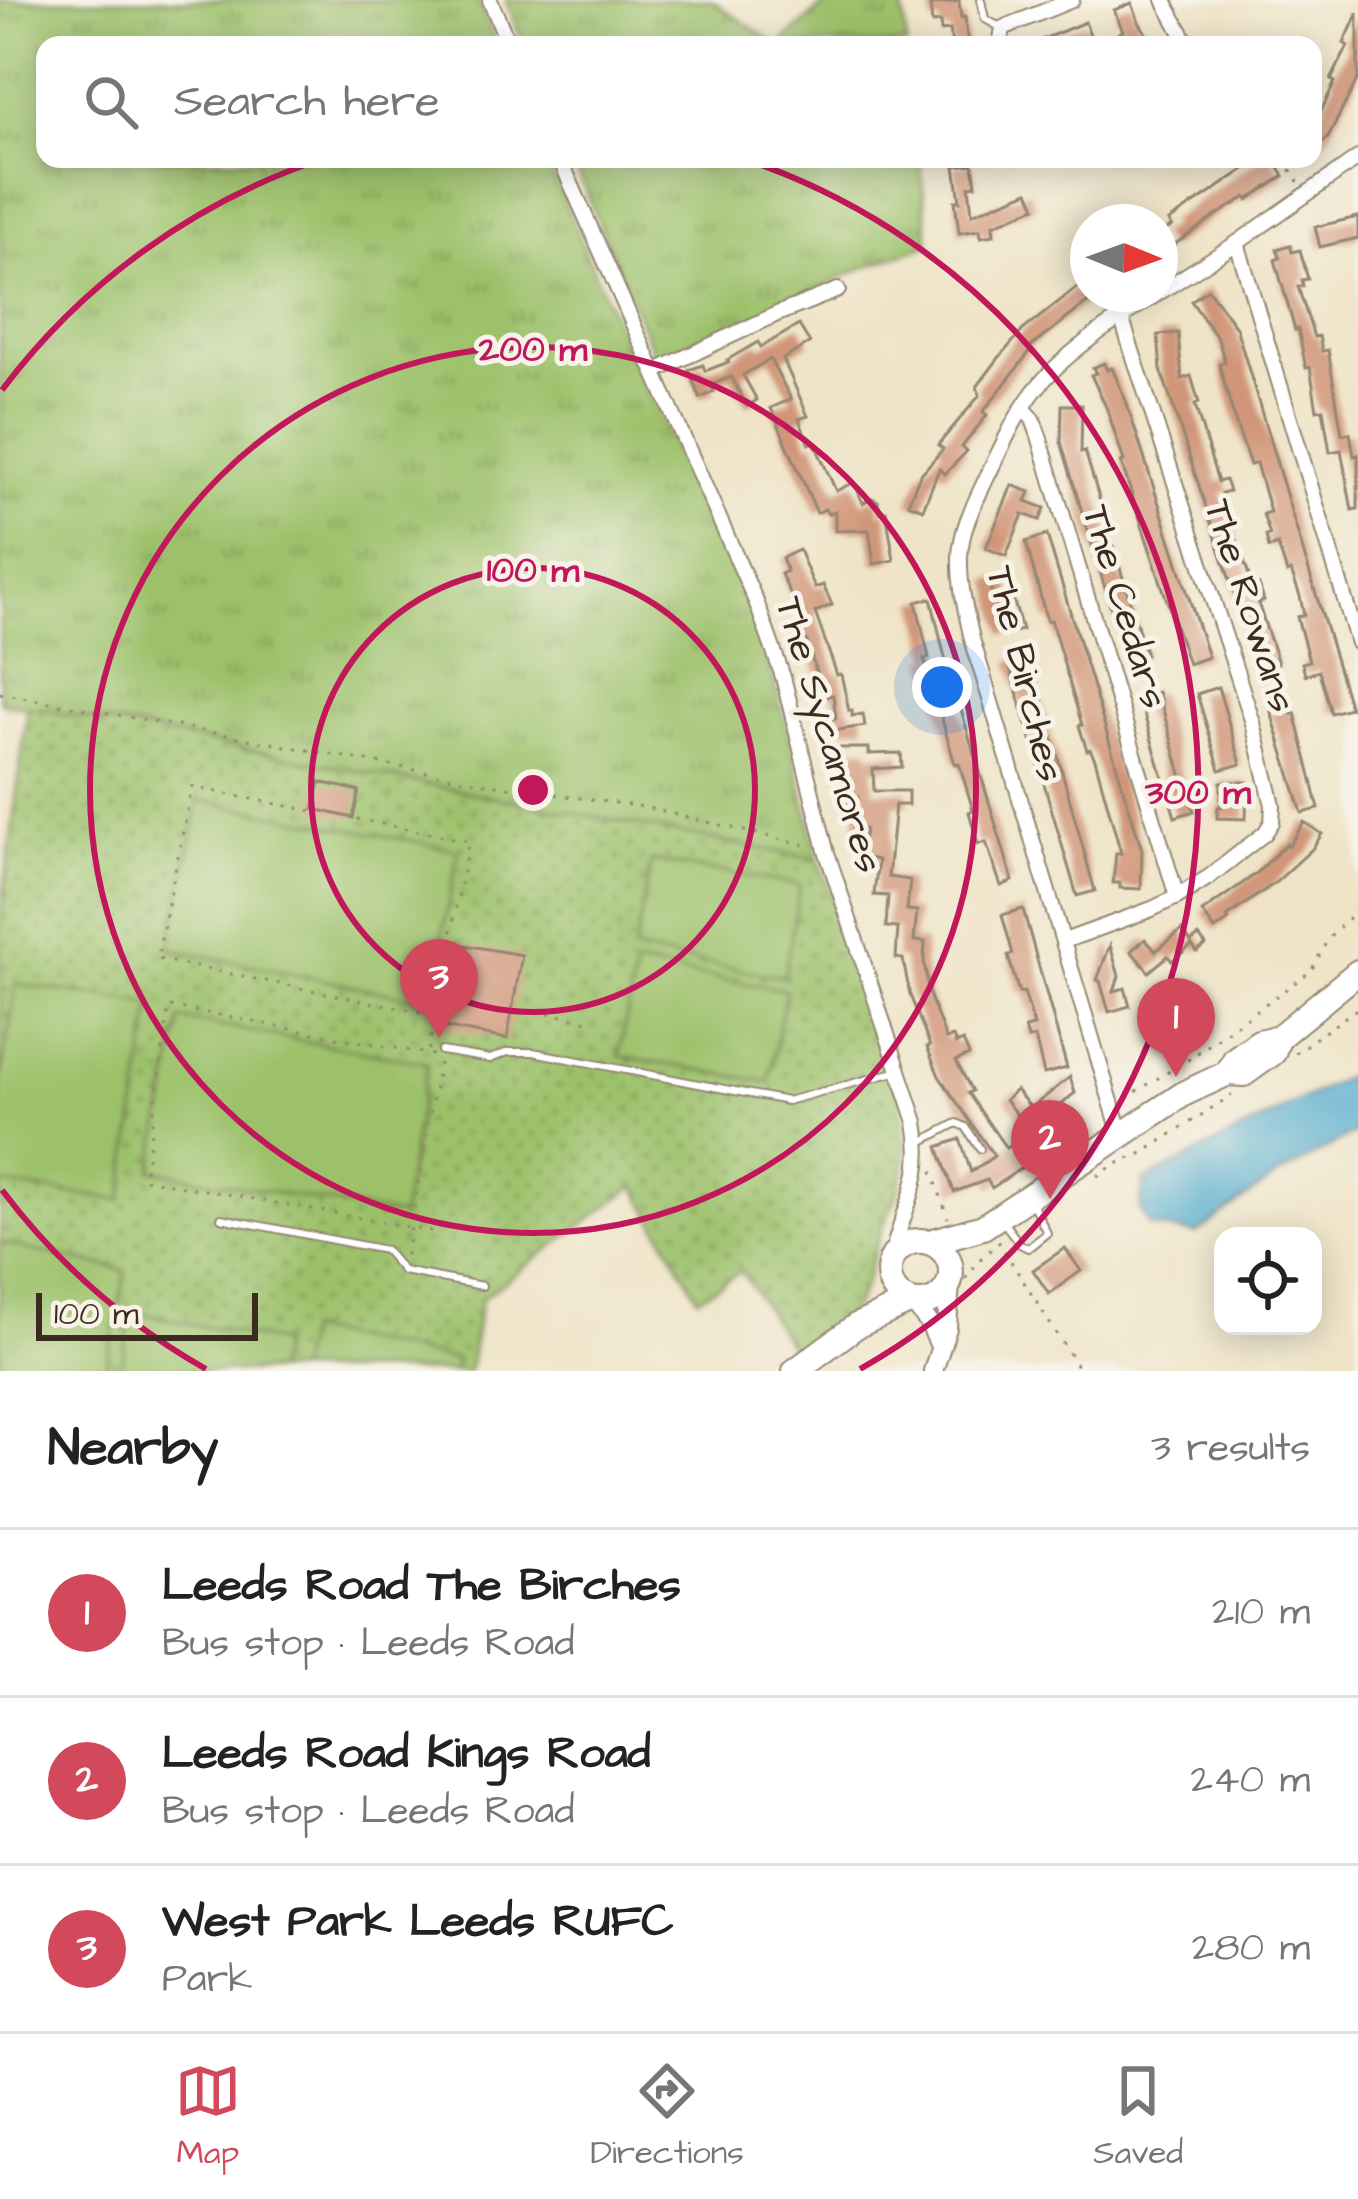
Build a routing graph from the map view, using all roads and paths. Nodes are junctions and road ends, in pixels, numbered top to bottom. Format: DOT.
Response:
graph roads {
  1 [pos="490,0"];
  2 [pos="981,0"];
  3 [pos="1072,0"];
  4 [pos="1164,0"];
  5 [pos="1004,28"];
  6 [pos="505,36"];
  7 [pos="1002,36"];
  8 [pos="1183,36"];
  9 [pos="1358,158"];
  10 [pos="564,168"];
  11 [pos="1290,168"];
  12 [pos="1307,195"];
  13 [pos="1238,243"];
  14 [pos="1178,281"];
  15 [pos="838,290"];
  16 [pos="1129,312"];
  17 [pos="1121,317"];
  18 [pos="656,371"];
  19 [pos="1023,408"];
  20 [pos="1358,644"];
  21 [pos="0,693"];
  22 [pos="312,811"];
  23 [pos="357,819"];
  24 [pos="826,850"];
  25 [pos="1177,897"];
  26 [pos="1358,908"];
  27 [pos="1064,941"];
  28 [pos="1355,978"];
  29 [pos="1358,1008"];
  30 [pos="548,1013"];
  31 [pos="435,1015"];
  32 [pos="588,1021"];
  33 [pos="1285,1047"];
  34 [pos="441,1051"];
  35 [pos="428,1054"];
  36 [pos="899,1070"];
  37 [pos="1230,1084"];
  38 [pos="1113,1106"];
  39 [pos="1121,1135"];
  40 [pos="920,1143"];
  41 [pos="980,1149"];
  42 [pos="918,1169"];
  43 [pos="1085,1184"];
  44 [pos="1029,1197"];
  45 [pos="906,1212"];
  46 [pos="221,1218"];
  47 [pos="411,1228"];
  48 [pos="996,1228"];
  49 [pos="437,1232"];
  50 [pos="936,1240"];
  51 [pos="890,1270"];
  52 [pos="403,1271"];
  53 [pos="955,1280"];
  54 [pos="482,1286"];
  55 [pos="911,1303"];
  56 [pos="856,1326"];
  57 [pos="940,1346"];
  58 [pos="795,1371"];
  59 [pos="934,1371"];
  60 [pos="1079,1371"];
  1 -- 6 [label="street"];
  2 -- 5 [label="lane"];
  3 -- 5 [label="street"];
  4 -- 8 [label="street"];
  5 -- 7 [label="street"];
  9 -- 12 [label="street, The Birches"];
  10 -- 18 [label="street, The Sycamores"];
  11 -- 12 [label="path"];
  12 -- 13 [label="street, The Birches"];
  13 -- 14 [label="street, The Birches"];
  13 -- 20 [label="street"];
  15 -- 18 [label="street"];
  16 -- 17 [label="street, The Birches"];
  17 -- 19 [label="street, The Birches"];
  17 -- 25 [label="street, The Rowans"];
  18 -- 24 [label="street, The Sycamores"];
  19 -- 25 [label="street, The Cedars"];
  19 -- 27 [label="street, The Birches"];
  21 -- 24 [label="path"];
  22 -- 31 [label="path"];
  23 -- 31 [label="path"];
  24 -- 36 [label="street, The Sycamores"];
  25 -- 27 [label="street, The Rowans"];
  26 -- 38 [label="path"];
  27 -- 38 [label="street, The Birches"];
  28 -- 33 [label="highway"];
  29 -- 33 [label="path"];
  30 -- 32 [label="path"];
  31 -- 35 [label="path"];
  33 -- 37 [label="highway"];
  34 -- 36 [label="lane"];
  35 -- 47 [label="path"];
  35 -- 47 [label="path"];
  36 -- 40 [label="street, The Sycamores"];
  37 -- 39 [label="highway"];
  37 -- 43 [label="path"];
  38 -- 39 [label="street, The Birches"];
  39 -- 44 [label="highway"];
  40 -- 41 [label="lane"];
  40 -- 42 [label="street, The Sycamores"];
  42 -- 45 [label="street, The Sycamores"];
  42 -- 50 [label="path"];
  44 -- 48 [label="highway"];
  44 -- 48 [label="lane"];
  45 -- 50 [label="street"];
  45 -- 51 [label="street, The Sycamores"];
  46 -- 52 [label="lane"];
  47 -- 49 [label="path"];
  47 -- 52 [label="path"];
  48 -- 50 [label="highway"];
  48 -- 53 [label="highway"];
  48 -- 53 [label="path"];
  48 -- 60 [label="path"];
  50 -- 51 [label="highway"];
  50 -- 53 [label="highway"];
  51 -- 55 [label="highway"];
  51 -- 56 [label="highway"];
  52 -- 54 [label="lane"];
  53 -- 55 [label="highway"];
  53 -- 57 [label="street"];
  55 -- 56 [label="highway"];
  55 -- 57 [label="street"];
  56 -- 58 [label="highway"];
  57 -- 59 [label="street"];
}
